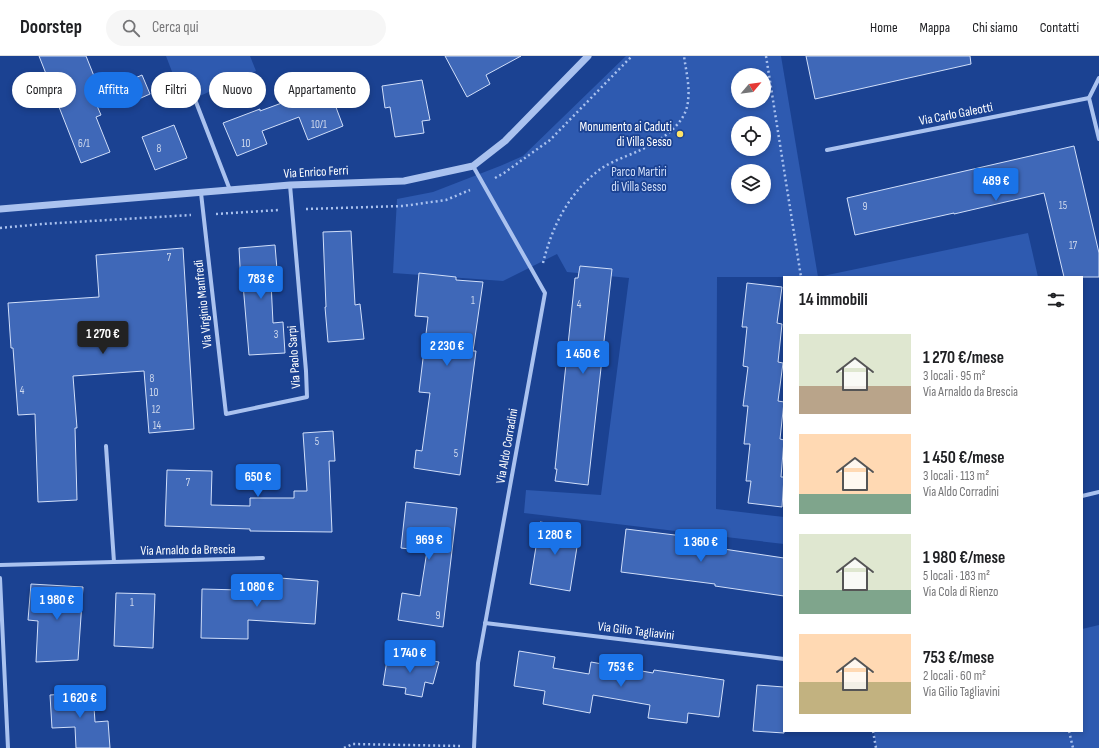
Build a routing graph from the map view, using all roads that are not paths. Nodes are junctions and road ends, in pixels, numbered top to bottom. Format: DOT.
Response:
graph roads {
  1 [pos="588,56"];
  2 [pos="1099,78"];
  3 [pos="1089,98"];
  4 [pos="198,108"];
  5 [pos="1099,139"];
  6 [pos="827,150"];
  7 [pos="473,166"];
  8 [pos="290,185"];
  9 [pos="230,190"];
  10 [pos="201,193"];
  11 [pos="0,209"];
  12 [pos="226,414"];
  13 [pos="106,446"];
  14 [pos="1099,492"];
  15 [pos="1083,496"];
  16 [pos="262,558"];
  17 [pos="114,562"];
  18 [pos="0,565"];
  19 [pos="0,578"];
  20 [pos="485,623"];
  21 [pos="783,659"];
  22 [pos="474,747"];
  23 [pos="8,748"];
  1 -- 7 [label="street, Via Enrico Ferri"];
  2 -- 3 [label="street"];
  3 -- 5 [label="street"];
  3 -- 6 [label="street, Via Carlo Galeotti"];
  4 -- 9 [label="street"];
  7 -- 8 [label="street, Via Enrico Ferri"];
  7 -- 20 [label="street, Via Aldo Corradini"];
  8 -- 9 [label="street, Via Enrico Ferri"];
  8 -- 12 [label="street, Via Paolo Sarpi"];
  9 -- 10 [label="street, Via Enrico Ferri"];
  10 -- 11 [label="street, Via Enrico Ferri"];
  10 -- 12 [label="street, Via Virginio Manfredi"];
  13 -- 17 [label="street"];
  14 -- 15 [label="street"];
  16 -- 17 [label="street, Via Arnaldo da Brescia"];
  17 -- 18 [label="street, Via Arnaldo da Brescia"];
  19 -- 23 [label="street"];
  20 -- 21 [label="street, Via Gilio Tagliavini"];
  20 -- 22 [label="street, Via Aldo Corradini"];
}
